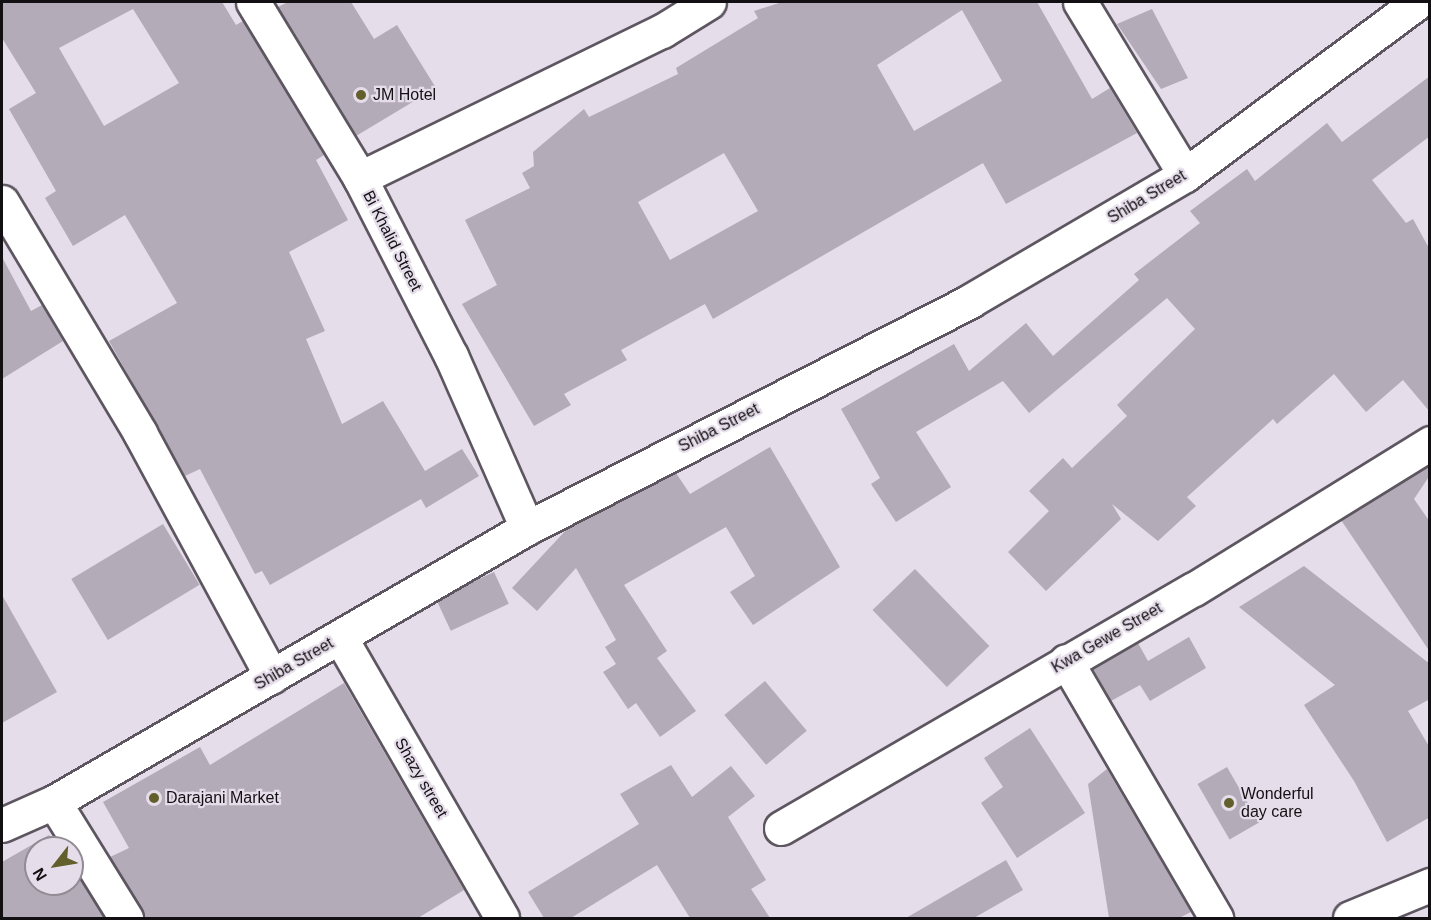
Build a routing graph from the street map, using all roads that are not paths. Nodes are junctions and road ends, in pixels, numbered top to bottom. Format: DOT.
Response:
graph roads {
  1 [pos="253,2"];
  2 [pos="709,2"];
  3 [pos="1080,2"];
  4 [pos="1418,2"];
  5 [pos="1185,175"];
  6 [pos="360,178"];
  7 [pos="2,202"];
  8 [pos="1430,443"];
  9 [pos="527,528"];
  10 [pos="340,637"];
  11 [pos="1066,661"];
  12 [pos="272,677"];
  13 [pos="54,802"];
  14 [pos="2,825"];
  15 [pos="781,828"];
  16 [pos="1430,885"];
  17 [pos="126,918"];
  18 [pos="502,918"];
  19 [pos="1216,918"];
  20 [pos="1350,918"];
  1 -- 6 [label="street"];
  2 -- 6 [label="street, Bi Khalid Street"];
  3 -- 5 [label="street"];
  4 -- 5 [label="street, Shiba Street"];
  5 -- 9 [label="street, Shiba Street"];
  6 -- 9 [label="street, Bi Khalid Street"];
  7 -- 12 [label="street"];
  8 -- 11 [label="street, Kwa Gewe Street"];
  9 -- 10 [label="street, Shiba Street"];
  10 -- 12 [label="street, Shiba Street"];
  10 -- 18 [label="street, Shazy street"];
  11 -- 15 [label="street, Kwa Gewe Street"];
  11 -- 19 [label="street"];
  12 -- 13 [label="street, Shiba Street"];
  13 -- 14 [label="street, Shiba Street"];
  13 -- 17 [label="street"];
  16 -- 20 [label="street"];
}
